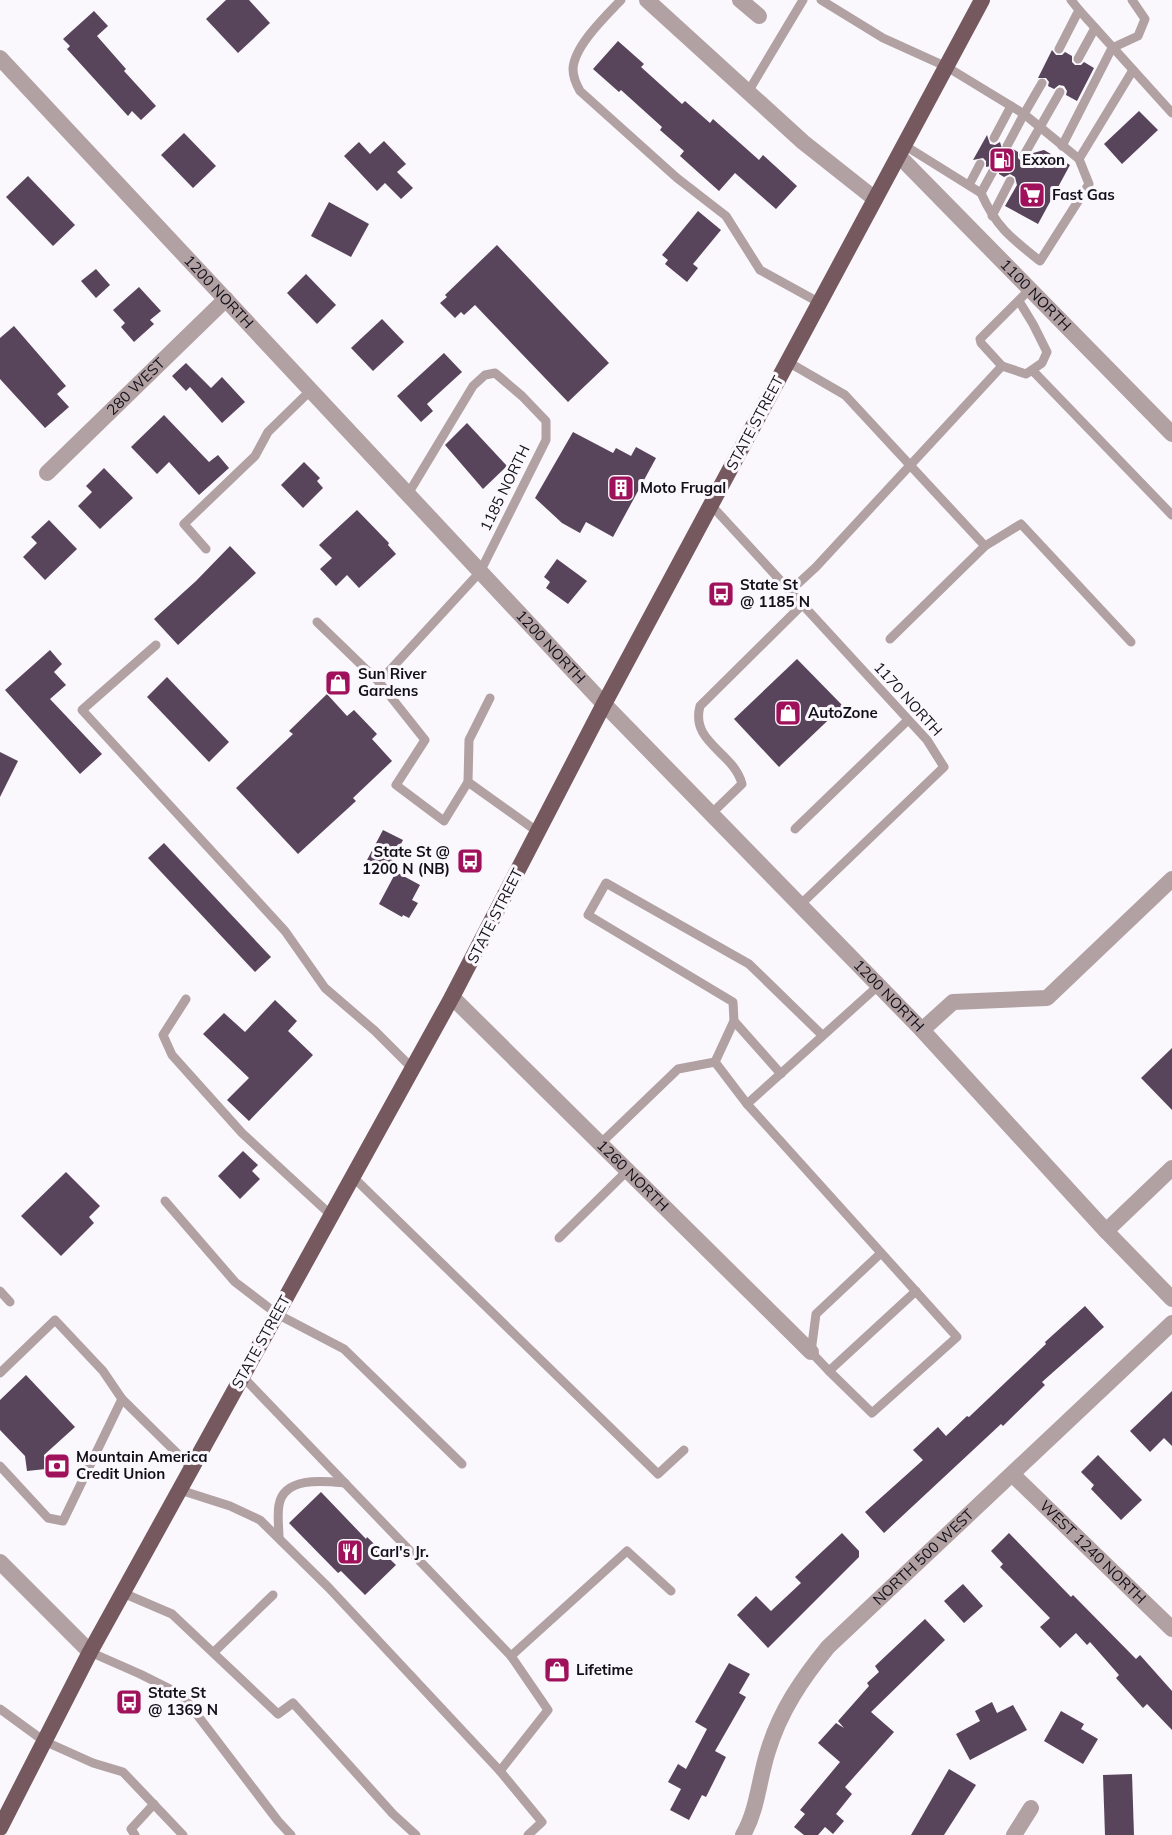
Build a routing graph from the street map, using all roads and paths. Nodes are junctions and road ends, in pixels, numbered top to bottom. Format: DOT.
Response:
graph roads {
  1 [pos="621,0"];
  2 [pos="647,0"];
  3 [pos="740,0"];
  4 [pos="803,0"];
  5 [pos="821,0"];
  6 [pos="982,0"];
  7 [pos="1071,0"];
  8 [pos="1132,0"];
  9 [pos="1079,10"];
  10 [pos="759,16"];
  11 [pos="1095,28"];
  12 [pos="1112,48"];
  13 [pos="1059,50"];
  14 [pos="0,58"];
  15 [pos="1078,59"];
  16 [pos="946,67"];
  17 [pos="1133,70"];
  18 [pos="1042,83"];
  19 [pos="748,92"];
  20 [pos="1060,92"];
  21 [pos="1011,106"];
  22 [pos="1172,113"];
  23 [pos="1024,114"];
  24 [pos="1040,127"];
  25 [pos="994,138"];
  26 [pos="1006,146"];
  27 [pos="1062,146"];
  28 [pos="901,150"];
  29 [pos="1024,155"];
  30 [pos="1078,159"];
  31 [pos="980,164"];
  32 [pos="993,171"];
  33 [pos="1010,181"];
  34 [pos="969,185"];
  35 [pos="981,193"];
  36 [pos="875,199"];
  37 [pos="992,216"];
  38 [pos="1024,295"];
  39 [pos="226,300"];
  40 [pos="820,303"];
  41 [pos="788,362"];
  42 [pos="1002,366"];
  43 [pos="1033,371"];
  44 [pos="311,390"];
  45 [pos="1172,434"];
  46 [pos="910,464"];
  47 [pos="47,472"];
  48 [pos="408,494"];
  49 [pos="711,505"];
  50 [pos="1172,515"];
  51 [pos="985,546"];
  52 [pos="206,549"];
  53 [pos="480,572"];
  54 [pos="790,591"];
  55 [pos="802,604"];
  56 [pos="317,622"];
  57 [pos="890,639"];
  58 [pos="1131,642"];
  59 [pos="156,645"];
  60 [pos="379,682"];
  61 [pos="490,698"];
  62 [pos="604,704"];
  63 [pos="908,720"];
  64 [pos="468,782"];
  65 [pos="711,814"];
  66 [pos="795,829"];
  67 [pos="538,832"];
  68 [pos="1172,879"];
  69 [pos="800,905"];
  70 [pos="878,986"];
  71 [pos="453,998"];
  72 [pos="186,999"];
  73 [pos="734,1021"];
  74 [pos="922,1030"];
  75 [pos="822,1035"];
  76 [pos="715,1062"];
  77 [pos="413,1069"];
  78 [pos="781,1074"];
  79 [pos="747,1104"];
  80 [pos="600,1144"];
  81 [pos="1172,1168"];
  82 [pos="627,1171"];
  83 [pos="353,1176"];
  84 [pos="165,1201"];
  85 [pos="332,1216"];
  86 [pos="1106,1231"];
  87 [pos="559,1238"];
  88 [pos="881,1252"];
  89 [pos="0,1291"];
  90 [pos="916,1291"];
  91 [pos="1172,1299"];
  92 [pos="10,1302"];
  93 [pos="277,1314"];
  94 [pos="1172,1323"];
  95 [pos="811,1353"];
  96 [pos="830,1371"];
  97 [pos="0,1373"];
  98 [pos="243,1377"];
  99 [pos="122,1399"];
  100 [pos="684,1450"];
  101 [pos="462,1464"];
  102 [pos="0,1466"];
  103 [pos="192,1468"];
  104 [pos="1013,1475"];
  105 [pos="345,1483"];
  106 [pos="180,1490"];
  107 [pos="279,1538"];
  108 [pos="0,1562"];
  109 [pos="671,1591"];
  110 [pos="123,1593"];
  111 [pos="273,1595"];
  112 [pos="1172,1629"];
  113 [pos="90,1652"];
  114 [pos="214,1652"];
  115 [pos="511,1656"];
  116 [pos="0,1709"];
  117 [pos="44,1741"];
  118 [pos="500,1771"];
  119 [pos="154,1804"];
  120 [pos="1031,1808"];
  121 [pos="0,1828"];
  122 [pos="135,1835"];
  123 [pos="183,1835"];
  124 [pos="291,1835"];
  125 [pos="416,1835"];
  126 [pos="528,1835"];
  127 [pos="743,1835"];
  128 [pos="1014,1835"];
  1 -- 40 [label="lane"];
  2 -- 19 [label="street"];
  3 -- 10 [label="street"];
  4 -- 19 [label="lane"];
  5 -- 16 [label="lane"];
  6 -- 16 [label="main road, STATE STREET"];
  7 -- 9 [label="lane"];
  8 -- 12 [label="lane"];
  9 -- 11 [label="lane"];
  9 -- 13 [label="lane"];
  11 -- 12 [label="lane"];
  11 -- 15 [label="lane"];
  12 -- 17 [label="lane"];
  12 -- 27 [label="lane"];
  14 -- 39 [label="street, 1200 NORTH"];
  16 -- 21 [label="lane"];
  16 -- 28 [label="main road, STATE STREET"];
  17 -- 22 [label="lane"];
  17 -- 30 [label="lane"];
  18 -- 23 [label="lane"];
  19 -- 36 [label="street"];
  20 -- 24 [label="lane"];
  21 -- 23 [label="lane"];
  21 -- 25 [label="lane"];
  23 -- 24 [label="lane"];
  23 -- 26 [label="lane"];
  24 -- 27 [label="lane"];
  24 -- 29 [label="lane"];
  27 -- 30 [label="lane"];
  28 -- 34 [label="lane"];
  28 -- 36 [label="main road, STATE STREET"];
  28 -- 38 [label="street, 1100 NORTH"];
  30 -- 37 [label="lane"];
  31 -- 34 [label="lane"];
  32 -- 35 [label="lane"];
  33 -- 37 [label="lane"];
  34 -- 35 [label="lane"];
  35 -- 37 [label="lane"];
  36 -- 40 [label="main road, STATE STREET"];
  38 -- 42 [label="lane"];
  38 -- 43 [label="lane"];
  38 -- 45 [label="street, 1100 NORTH"];
  39 -- 44 [label="street, 1200 NORTH"];
  39 -- 47 [label="street, 280 WEST"];
  40 -- 41 [label="main road, STATE STREET"];
  41 -- 46 [label="lane"];
  41 -- 49 [label="main road, STATE STREET"];
  42 -- 43 [label="lane"];
  42 -- 46 [label="lane"];
  43 -- 50 [label="lane"];
  44 -- 48 [label="street, 1200 NORTH"];
  44 -- 52 [label="lane"];
  46 -- 51 [label="lane"];
  46 -- 54 [label="lane"];
  48 -- 53 [label="street, 1200 NORTH"];
  48 -- 53 [label="lane, 1185 NORTH"];
  49 -- 54 [label="lane, 1170 NORTH"];
  49 -- 62 [label="main road, STATE STREET"];
  51 -- 57 [label="lane"];
  51 -- 58 [label="lane"];
  53 -- 60 [label="lane"];
  53 -- 62 [label="street, 1200 NORTH"];
  54 -- 55 [label="lane, 1170 NORTH"];
  55 -- 63 [label="lane, 1170 NORTH"];
  55 -- 65 [label="lane"];
  56 -- 60 [label="lane"];
  59 -- 77 [label="lane"];
  60 -- 64 [label="lane"];
  61 -- 64 [label="lane"];
  62 -- 65 [label="street, 1200 NORTH"];
  62 -- 67 [label="main road, STATE STREET"];
  63 -- 66 [label="lane"];
  63 -- 69 [label="lane, 1170 NORTH"];
  64 -- 67 [label="lane"];
  65 -- 69 [label="street, 1200 NORTH"];
  67 -- 71 [label="main road, STATE STREET"];
  68 -- 74 [label="street"];
  69 -- 70 [label="street, 1200 NORTH"];
  70 -- 74 [label="street, 1200 NORTH"];
  70 -- 75 [label="lane"];
  71 -- 77 [label="main road, STATE STREET"];
  71 -- 80 [label="street, 1260 NORTH"];
  72 -- 85 [label="lane"];
  73 -- 75 [label="lane"];
  73 -- 76 [label="lane"];
  73 -- 78 [label="lane"];
  74 -- 86 [label="street, 1200 NORTH"];
  75 -- 78 [label="lane"];
  76 -- 79 [label="lane"];
  76 -- 80 [label="lane"];
  77 -- 83 [label="main road, STATE STREET"];
  78 -- 79 [label="lane"];
  79 -- 88 [label="lane"];
  80 -- 82 [label="street, 1260 NORTH"];
  81 -- 86 [label="street"];
  82 -- 87 [label="lane"];
  82 -- 95 [label="street, 1260 NORTH"];
  83 -- 85 [label="main road, STATE STREET"];
  83 -- 100 [label="lane"];
  84 -- 93 [label="lane"];
  85 -- 93 [label="main road, STATE STREET"];
  86 -- 91 [label="street, 1200 NORTH"];
  88 -- 90 [label="lane"];
  88 -- 95 [label="lane"];
  89 -- 92 [label="lane"];
  90 -- 96 [label="lane"];
  90 -- 96 [label="lane"];
  93 -- 98 [label="main road, STATE STREET"];
  93 -- 101 [label="lane"];
  94 -- 104 [label="street, NORTH 500 WEST"];
  95 -- 96 [label="lane"];
  97 -- 99 [label="lane"];
  98 -- 103 [label="main road, STATE STREET"];
  98 -- 105 [label="lane"];
  99 -- 102 [label="lane"];
  99 -- 103 [label="lane"];
  103 -- 106 [label="main road, STATE STREET"];
  104 -- 112 [label="street, WEST 1240 NORTH"];
  104 -- 127 [label="street, NORTH 500 WEST"];
  105 -- 107 [label="lane"];
  105 -- 115 [label="lane"];
  106 -- 107 [label="lane"];
  106 -- 110 [label="main road, STATE STREET"];
  107 -- 118 [label="lane"];
  108 -- 113 [label="street"];
  109 -- 115 [label="lane"];
  110 -- 113 [label="main road, STATE STREET"];
  110 -- 114 [label="lane"];
  111 -- 114 [label="lane"];
  113 -- 117 [label="main road, STATE STREET"];
  113 -- 124 [label="lane"];
  114 -- 125 [label="lane"];
  115 -- 118 [label="lane"];
  116 -- 117 [label="lane"];
  117 -- 119 [label="lane"];
  117 -- 121 [label="main road, STATE STREET"];
  118 -- 126 [label="lane"];
  119 -- 122 [label="lane"];
  119 -- 123 [label="lane"];
  120 -- 128 [label="street"];
}
